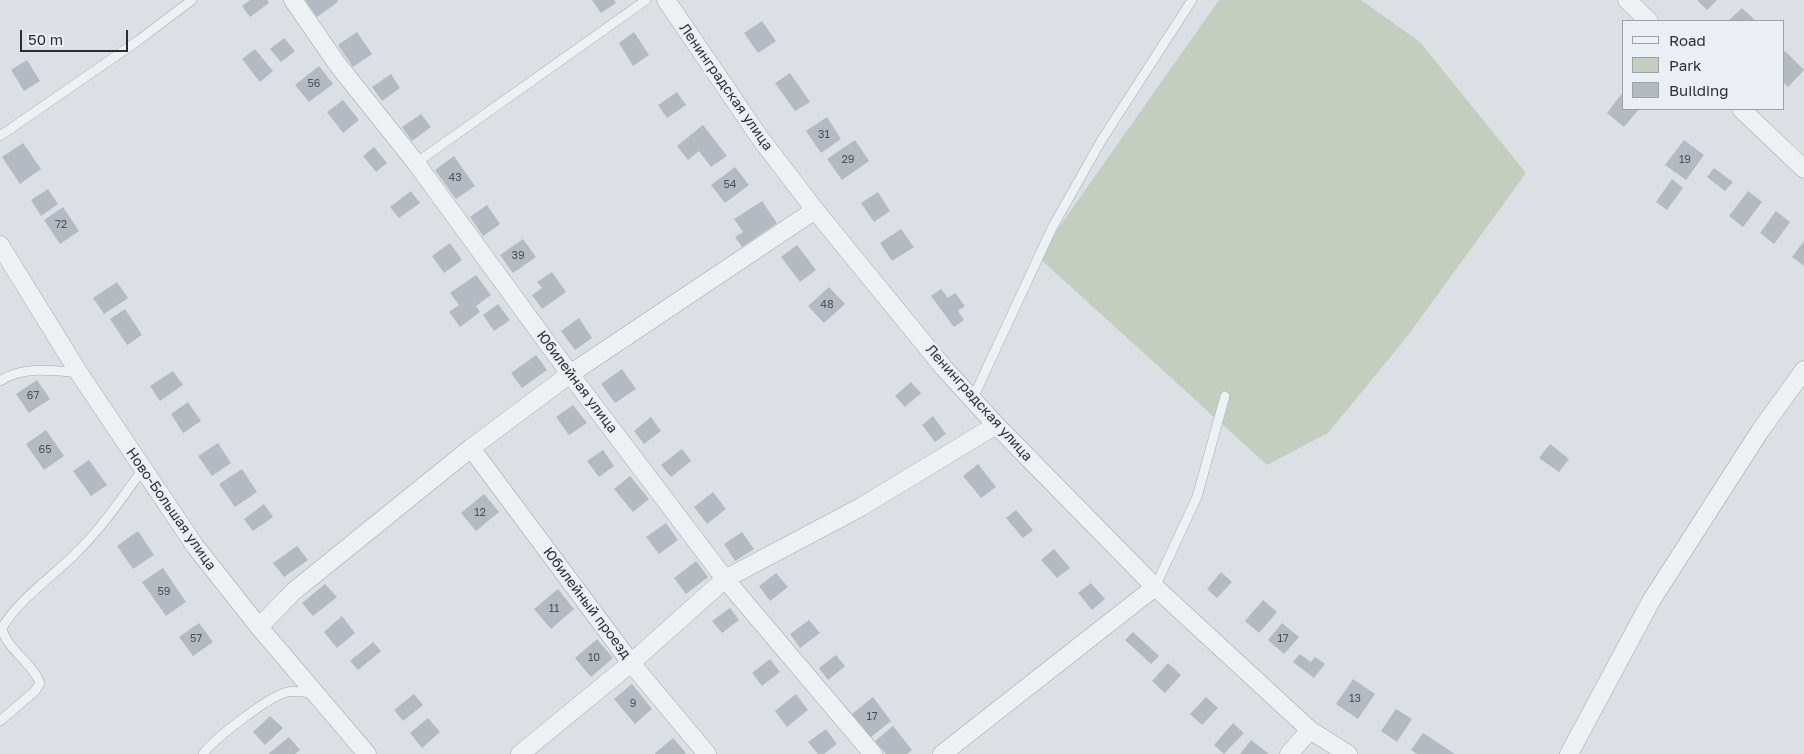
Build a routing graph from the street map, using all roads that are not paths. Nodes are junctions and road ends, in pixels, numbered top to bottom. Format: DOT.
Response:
graph roads {
  1 [pos="192,0"];
  2 [pos="293,0"];
  3 [pos="646,0"];
  4 [pos="666,0"];
  5 [pos="1192,0"];
  6 [pos="1627,0"];
  7 [pos="1649,20"];
  8 [pos="1742,110"];
  9 [pos="0,136"];
  10 [pos="416,163"];
  11 [pos="1804,169"];
  12 [pos="815,210"];
  13 [pos="0,245"];
  14 [pos="1804,370"];
  15 [pos="79,373"];
  16 [pos="570,374"];
  17 [pos="0,381"];
  18 [pos="1225,396"];
  19 [pos="973,398"];
  20 [pos="996,425"];
  21 [pos="471,448"];
  22 [pos="143,469"];
  23 [pos="725,579"];
  24 [pos="1155,587"];
  25 [pos="259,627"];
  26 [pos="630,663"];
  27 [pos="315,693"];
  28 [pos="0,721"];
  29 [pos="1310,730"];
  30 [pos="202,754"];
  31 [pos="367,754"];
  32 [pos="520,754"];
  33 [pos="707,754"];
  34 [pos="873,754"];
  35 [pos="942,754"];
  36 [pos="1289,754"];
  37 [pos="1348,754"];
  38 [pos="1569,754"];
  1 -- 9 [label="lane"];
  2 -- 10 [label="street, Юбилейная улица"];
  3 -- 10 [label="lane"];
  4 -- 12 [label="street, Ленинградская улица"];
  5 -- 19 [label="lane"];
  6 -- 7 [label="street"];
  8 -- 11 [label="street"];
  10 -- 16 [label="street, Юбилейная улица"];
  12 -- 16 [label="street"];
  12 -- 19 [label="street, Ленинградская улица"];
  13 -- 15 [label="street, Ново-Большая улица"];
  14 -- 38 [label="street"];
  15 -- 17 [label="lane"];
  15 -- 22 [label="street, Ново-Большая улица"];
  16 -- 21 [label="street"];
  16 -- 23 [label="street, Юбилейная улица"];
  18 -- 24 [label="lane"];
  19 -- 20 [label="street, Ленинградская улица"];
  20 -- 23 [label="street"];
  20 -- 24 [label="street, Ленинградская улица"];
  21 -- 25 [label="street"];
  21 -- 26 [label="street, Юбилейный проезд"];
  22 -- 25 [label="street, Ново-Большая улица"];
  22 -- 28 [label="lane"];
  23 -- 26 [label="street"];
  23 -- 34 [label="street, Юбилейная улица"];
  24 -- 29 [label="street, Ленинградская улица"];
  24 -- 35 [label="street"];
  25 -- 27 [label="street, Ново-Большая улица"];
  26 -- 32 [label="street"];
  26 -- 33 [label="street, Юбилейный проезд"];
  27 -- 30 [label="lane"];
  27 -- 31 [label="street, Ново-Большая улица"];
  29 -- 36 [label="street"];
  29 -- 37 [label="street, Ленинградская улица"];
}
